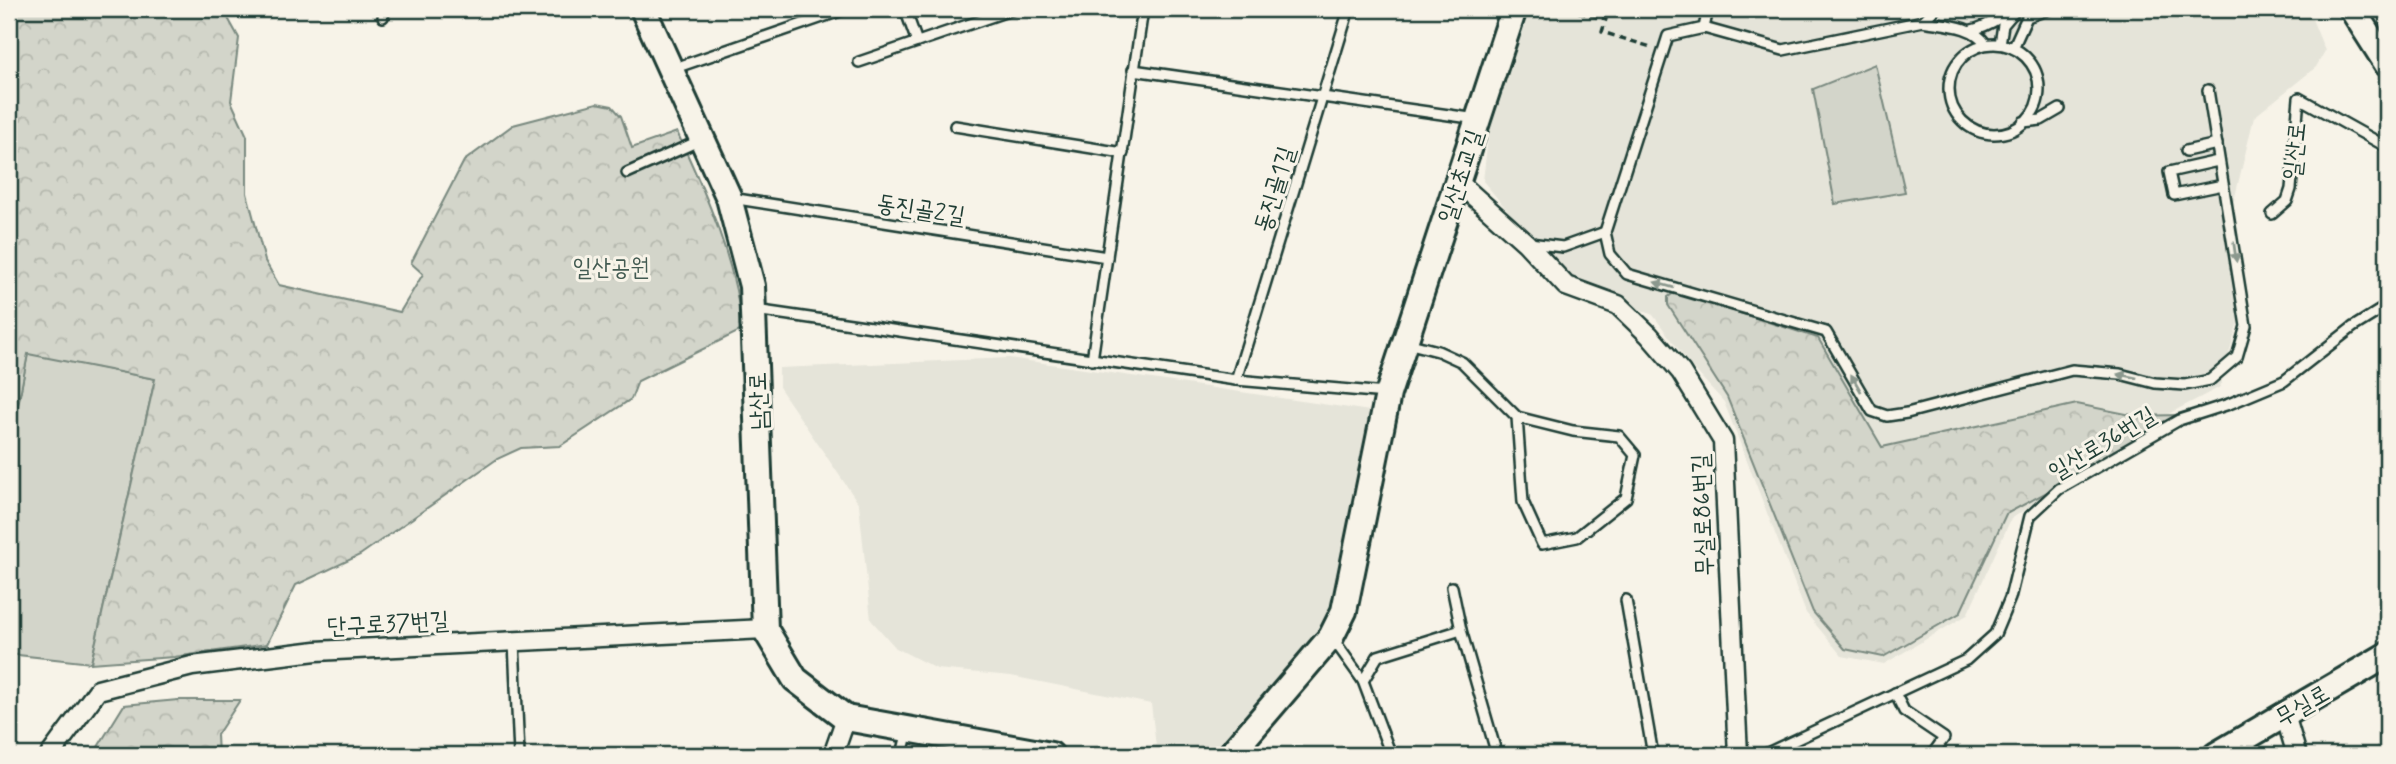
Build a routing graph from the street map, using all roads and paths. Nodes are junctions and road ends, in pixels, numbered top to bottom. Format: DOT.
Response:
graph roads {
  1 [pos="643,9"];
  2 [pos="846,9"];
  3 [pos="905,9"];
  4 [pos="1014,9"];
  5 [pos="1143,9"];
  6 [pos="1349,9"];
  7 [pos="1514,9"];
  8 [pos="1567,9"];
  9 [pos="1708,9"];
  10 [pos="1936,9"];
  11 [pos="2017,9"];
  12 [pos="2050,9"];
  13 [pos="2352,9"];
  14 [pos="1923,21"];
  15 [pos="1704,28"];
  16 [pos="1971,30"];
  17 [pos="917,42"];
  18 [pos="1986,44"];
  19 [pos="2000,44"];
  20 [pos="1648,47"];
  21 [pos="2013,48"];
  22 [pos="859,62"];
  23 [pos="2387,64"];
  24 [pos="671,69"];
  25 [pos="1133,70"];
  26 [pos="2208,90"];
  27 [pos="1323,96"];
  28 [pos="2036,101"];
  29 [pos="1479,120"];
  30 [pos="2023,122"];
  31 [pos="956,126"];
  32 [pos="703,139"];
  33 [pos="2217,144"];
  34 [pos="2387,147"];
  35 [pos="2186,151"];
  36 [pos="1123,153"];
  37 [pos="2218,161"];
  38 [pos="627,173"];
  39 [pos="1458,182"];
  40 [pos="2223,185"];
  41 [pos="729,198"];
  42 [pos="2272,214"];
  43 [pos="1605,232"];
  44 [pos="1526,243"];
  45 [pos="1107,257"];
  46 [pos="2387,306"];
  47 [pos="755,310"];
  48 [pos="1405,343"];
  49 [pos="1092,360"];
  50 [pos="1236,380"];
  51 [pos="1388,394"];
  52 [pos="1517,417"];
  53 [pos="1452,587"];
  54 [pos="1626,600"];
  55 [pos="765,629"];
  56 [pos="1461,630"];
  57 [pos="1331,637"];
  58 [pos="514,642"];
  59 [pos="2387,655"];
  60 [pos="1363,681"];
  61 [pos="1895,694"];
  62 [pos="2285,716"];
  63 [pos="846,718"];
  64 [pos="908,730"];
  65 [pos="977,748"];
  66 [pos="50,755"];
  67 [pos="519,755"];
  68 [pos="833,755"];
  69 [pos="901,755"];
  70 [pos="1051,755"];
  71 [pos="1230,755"];
  72 [pos="1391,755"];
  73 [pos="1497,755"];
  74 [pos="1653,755"];
  75 [pos="1738,755"];
  76 [pos="1763,755"];
  77 [pos="1932,755"];
  78 [pos="2216,755"];
  79 [pos="2297,755"];
  1 -- 24 [label="street, 남산로"];
  2 -- 24 [label="lane"];
  3 -- 17 [label="lane"];
  4 -- 17 [label="lane"];
  5 -- 25 [label="lane"];
  6 -- 27 [label="lane, 동진골1길"];
  7 -- 29 [label="street, 일산초교길"];
  8 -- 20 [label="path"];
  9 -- 15 [label="lane"];
  10 -- 14 [label="lane"];
  11 -- 16 [label="lane"];
  11 -- 19 [label="lane"];
  12 -- 21 [label="lane"];
  13 -- 23 [label="street"];
  14 -- 15 [label="lane"];
  14 -- 16 [label="lane"];
  15 -- 43 [label="lane"];
  16 -- 18 [label="lane"];
  17 -- 22 [label="lane"];
  18 -- 19 [label="lane"];
  18 -- 30 [label="lane"];
  19 -- 21 [label="lane"];
  21 -- 28 [label="lane"];
  24 -- 32 [label="street, 남산로"];
  25 -- 27 [label="lane"];
  25 -- 36 [label="lane"];
  26 -- 33 [label="lane"];
  27 -- 29 [label="lane"];
  27 -- 50 [label="lane, 동진골1길"];
  28 -- 30 [label="lane"];
  28 -- 30 [label="lane"];
  29 -- 39 [label="street, 일산초교길"];
  31 -- 36 [label="lane"];
  32 -- 38 [label="lane"];
  32 -- 41 [label="street, 남산로"];
  33 -- 35 [label="lane"];
  33 -- 37 [label="lane"];
  34 -- 42 [label="lane, 일산로"];
  36 -- 45 [label="lane"];
  37 -- 40 [label="lane"];
  37 -- 40 [label="lane"];
  39 -- 44 [label="street, 무실로86번길"];
  39 -- 48 [label="street, 일산초교길"];
  40 -- 43 [label="lane, one-way"];
  41 -- 45 [label="lane, 동진골2길"];
  41 -- 47 [label="street, 남산로"];
  43 -- 44 [label="lane"];
  44 -- 75 [label="street, 무실로86번길"];
  45 -- 49 [label="lane"];
  46 -- 61 [label="lane, 일산로36번길"];
  47 -- 49 [label="lane"];
  47 -- 55 [label="street, 남산로"];
  48 -- 51 [label="street, 일산초교길"];
  48 -- 52 [label="lane"];
  49 -- 50 [label="lane"];
  50 -- 51 [label="lane"];
  51 -- 57 [label="street, 일산초교길"];
  52 -- 52 [label="lane"];
  53 -- 56 [label="lane"];
  54 -- 74 [label="lane"];
  55 -- 58 [label="street, 단구로37번길"];
  55 -- 63 [label="street, 남산로"];
  56 -- 60 [label="lane"];
  56 -- 73 [label="lane"];
  57 -- 60 [label="lane"];
  57 -- 71 [label="street, 일산초교길"];
  58 -- 66 [label="street, 단구로37번길"];
  58 -- 67 [label="lane"];
  59 -- 62 [label="street, 무실로"];
  60 -- 72 [label="lane"];
  61 -- 76 [label="lane, 일산로36번길"];
  61 -- 77 [label="lane"];
  62 -- 78 [label="street, 무실로"];
  62 -- 79 [label="street"];
  63 -- 64 [label="street, 남산로"];
  63 -- 68 [label="street"];
  64 -- 65 [label="street, 남산로"];
  64 -- 69 [label="lane"];
  65 -- 70 [label="street, 남산로"];
}
